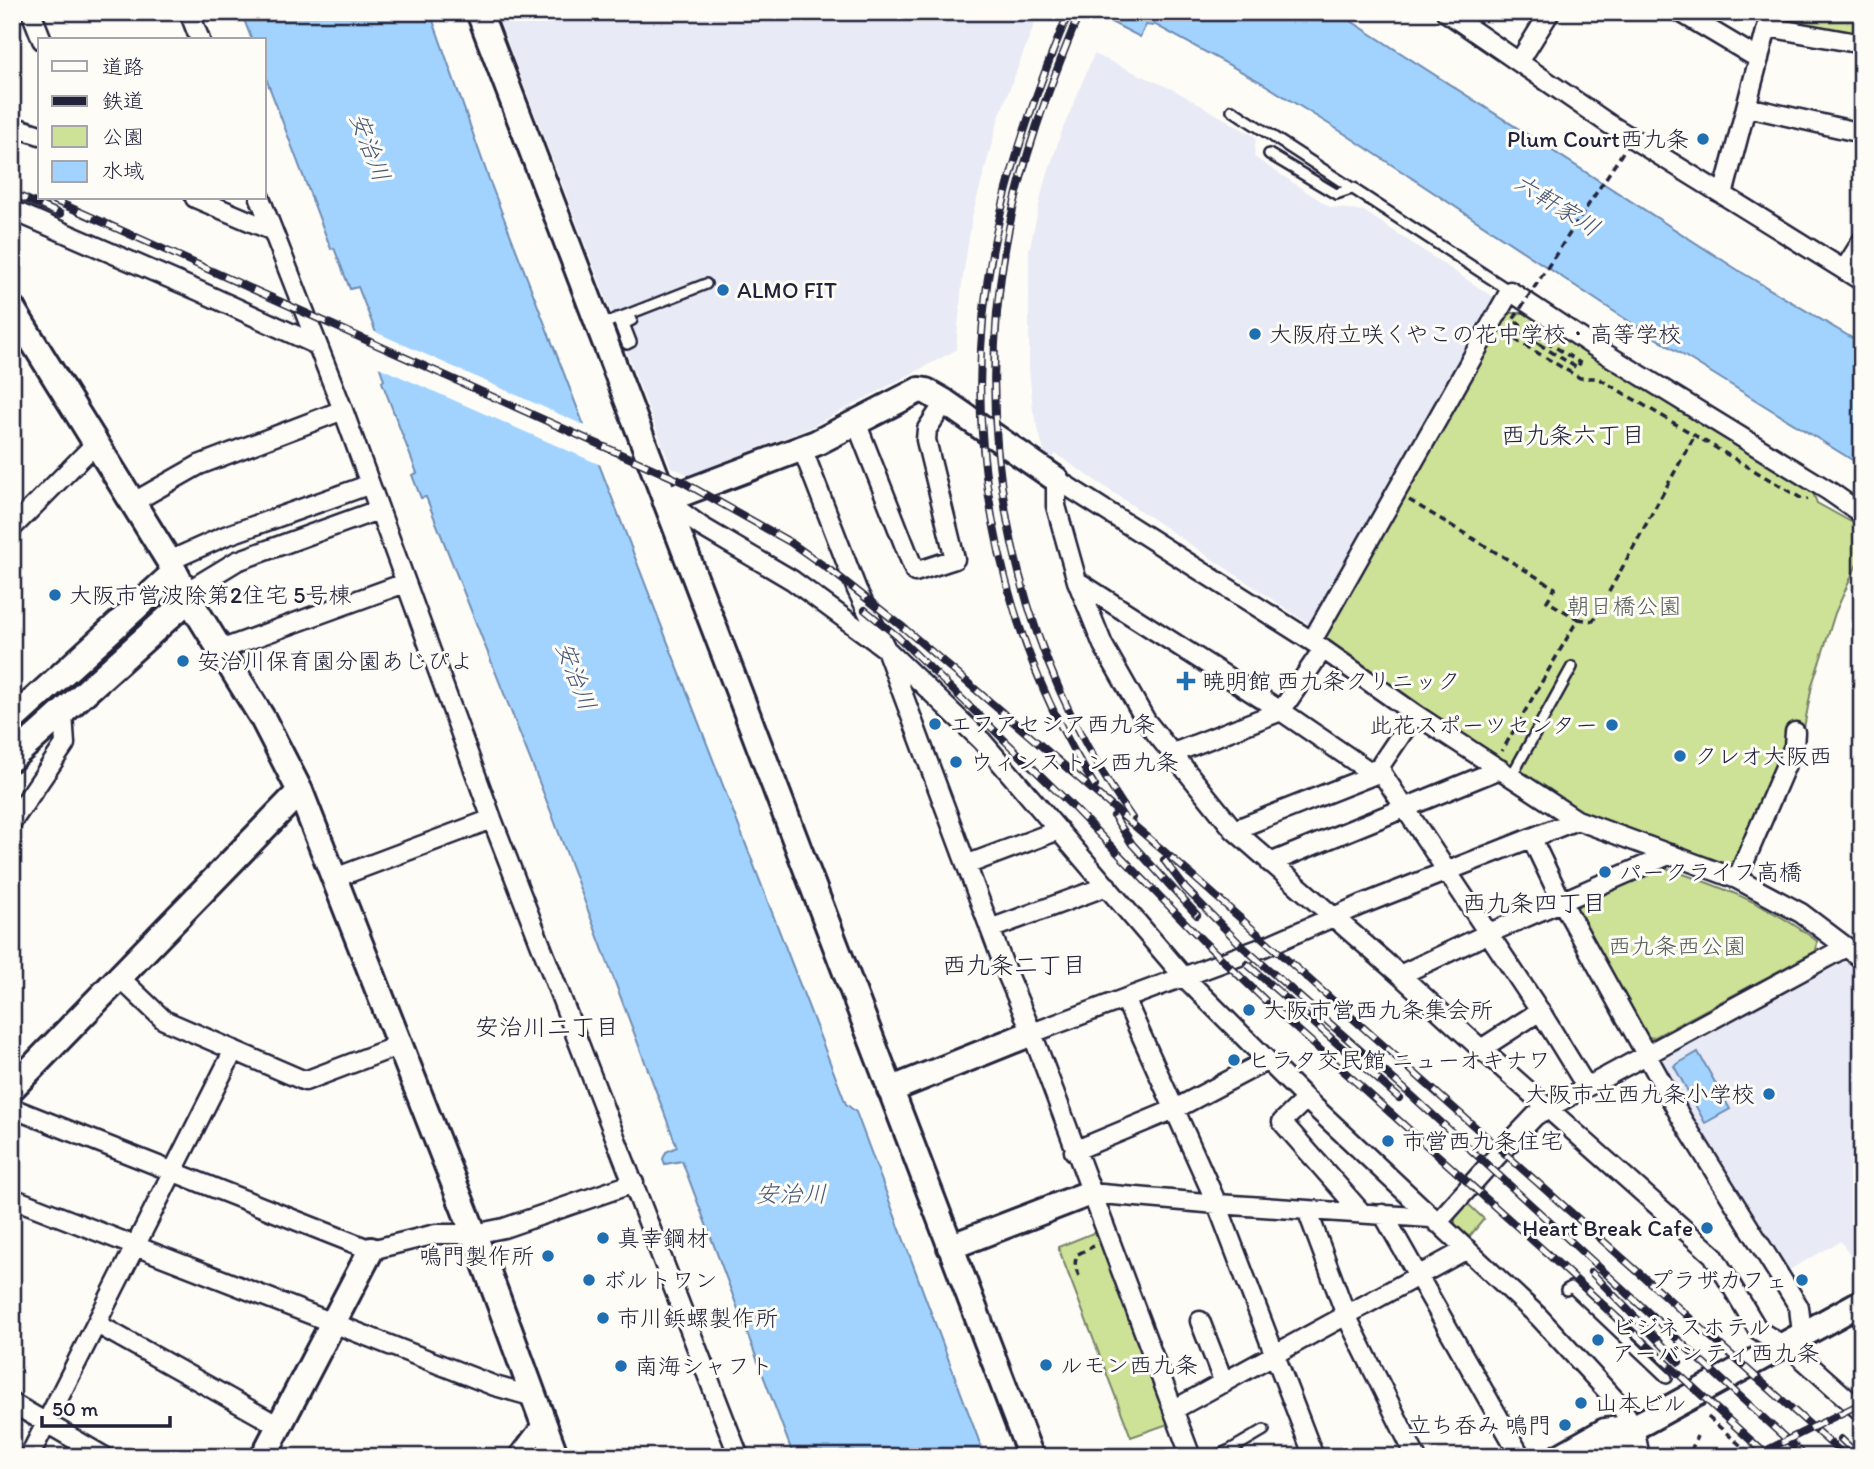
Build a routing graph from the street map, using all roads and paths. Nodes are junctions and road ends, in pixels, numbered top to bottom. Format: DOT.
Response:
graph roads {
  1 [pos="31,12"];
  2 [pos="189,12"];
  3 [pos="479,12"];
  4 [pos="1446,12"];
  5 [pos="1550,12"];
  6 [pos="1680,12"];
  7 [pos="1770,20"];
  8 [pos="41,38"];
  9 [pos="199,38"];
  10 [pos="1862,44"];
  11 [pos="1759,59"];
  12 [pos="1518,62"];
  13 [pos="1747,107"];
  14 [pos="1232,110"];
  15 [pos="12,126"];
  16 [pos="1862,133"];
  17 [pos="38,134"];
  18 [pos="1623,152"];
  19 [pos="1269,154"];
  20 [pos="1354,188"];
  21 [pos="1723,195"];
  22 [pos="200,200"];
  23 [pos="261,200"];
  24 [pos="12,210"];
  25 [pos="272,231"];
  26 [pos="1862,241"];
  27 [pos="1844,270"];
  28 [pos="1862,281"];
  29 [pos="706,284"];
  30 [pos="1510,291"];
  31 [pos="13,310"];
  32 [pos="632,320"];
  33 [pos="1497,324"];
  34 [pos="1532,339"];
  35 [pos="317,345"];
  36 [pos="1526,347"];
  37 [pos="945,402"];
  38 [pos="343,410"];
  39 [pos="856,422"];
  40 [pos="1695,435"];
  41 [pos="95,444"];
  42 [pos="802,448"];
  43 [pos="1056,479"];
  44 [pos="368,485"];
  45 [pos="1829,491"];
  46 [pos="1407,499"];
  47 [pos="665,500"];
  48 [pos="132,503"];
  49 [pos="378,510"];
  50 [pos="1862,514"];
  51 [pos="12,528"];
  52 [pos="180,581"];
  53 [pos="1077,581"];
  54 [pos="405,583"];
  55 [pos="1578,619"];
  56 [pos="1317,632"];
  57 [pos="886,649"];
  58 [pos="1323,649"];
  59 [pos="220,650"];
  60 [pos="1572,667"];
  61 [pos="57,681"];
  62 [pos="70,707"];
  63 [pos="1281,711"];
  64 [pos="1415,714"];
  65 [pos="12,720"];
  66 [pos="1795,732"];
  67 [pos="1171,754"];
  68 [pos="12,758"];
  69 [pos="1502,770"];
  70 [pos="1381,772"];
  71 [pos="300,791"];
  72 [pos="1405,808"];
  73 [pos="492,819"];
  74 [pos="1577,820"];
  75 [pos="12,822"];
  76 [pos="1059,830"];
  77 [pos="1234,831"];
  78 [pos="1532,839"];
  79 [pos="1671,854"];
  80 [pos="1270,863"];
  81 [pos="966,865"];
  82 [pos="1447,872"];
  83 [pos="335,878"];
  84 [pos="1737,879"];
  85 [pos="1107,886"];
  86 [pos="1562,902"];
  87 [pos="1331,917"];
  88 [pos="990,929"];
  89 [pos="1487,934"];
  90 [pos="1846,947"];
  91 [pos="1862,959"];
  92 [pos="1400,975"];
  93 [pos="1184,977"];
  94 [pos="120,978"];
  95 [pos="1125,999"];
  96 [pos="1540,1011"];
  97 [pos="1032,1033"];
  98 [pos="400,1045"];
  99 [pos="1480,1049"];
  100 [pos="234,1050"];
  101 [pos="1647,1054"];
  102 [pos="1266,1061"];
  103 [pos="1586,1086"];
  104 [pos="12,1088"];
  105 [pos="890,1090"];
  106 [pos="1306,1100"];
  107 [pos="12,1108"];
  108 [pos="1548,1108"];
  109 [pos="1175,1110"];
  110 [pos="1074,1151"];
  111 [pos="174,1171"];
  112 [pos="634,1183"];
  113 [pos="1090,1193"];
  114 [pos="12,1198"];
  115 [pos="1217,1204"];
  116 [pos="1307,1210"];
  117 [pos="1361,1212"];
  118 [pos="1383,1214"];
  119 [pos="1434,1220"];
  120 [pos="474,1234"];
  121 [pos="1109,1240"];
  122 [pos="135,1246"];
  123 [pos="950,1247"];
  124 [pos="1466,1249"];
  125 [pos="371,1250"];
  126 [pos="1079,1276"];
  127 [pos="1417,1276"];
  128 [pos="1566,1290"];
  129 [pos="1862,1302"];
  130 [pos="1346,1315"];
  131 [pos="1200,1321"];
  132 [pos="333,1322"];
  133 [pos="97,1324"];
  134 [pos="1793,1339"];
  135 [pos="1275,1354"];
  136 [pos="1667,1378"];
  137 [pos="1224,1383"];
  138 [pos="534,1397"];
  139 [pos="12,1403"];
  140 [pos="1173,1410"];
  141 [pos="1862,1412"];
  142 [pos="1708,1417"];
  143 [pos="48,1423"];
  144 [pos="543,1423"];
  145 [pos="279,1426"];
  146 [pos="1634,1427"];
  147 [pos="1264,1430"];
  148 [pos="1697,1436"];
  149 [pos="1691,1451"];
  150 [pos="29,1457"];
  151 [pos="105,1457"];
  152 [pos="264,1457"];
  153 [pos="518,1457"];
  154 [pos="556,1457"];
  155 [pos="739,1457"];
  156 [pos="1031,1457"];
  157 [pos="1191,1457"];
  158 [pos="1214,1457"];
  159 [pos="1314,1457"];
  160 [pos="1416,1457"];
  161 [pos="1521,1457"];
  162 [pos="1559,1457"];
  163 [pos="1600,1457"];
  164 [pos="1640,1457"];
  165 [pos="1754,1457"];
  1 -- 8 [label="street"];
  2 -- 9 [label="street"];
  3 -- 47 [label="street"];
  4 -- 12 [label="street"];
  5 -- 12 [label="street"];
  6 -- 11 [label="street"];
  7 -- 10 [label="street"];
  7 -- 11 [label="street"];
  11 -- 13 [label="street"];
  12 -- 21 [label="street"];
  13 -- 16 [label="street"];
  13 -- 21 [label="street"];
  14 -- 20 [label="lane"];
  15 -- 17 [label="street"];
  18 -- 34 [label="path, bridge"];
  19 -- 20 [label="lane"];
  20 -- 30 [label="lane"];
  21 -- 27 [label="street"];
  22 -- 25 [label="street"];
  23 -- 25 [label="street"];
  24 -- 35 [label="street"];
  25 -- 35 [label="street"];
  26 -- 27 [label="street"];
  27 -- 28 [label="street"];
  29 -- 32 [label="lane"];
  30 -- 33 [label="street"];
  30 -- 45 [label="street"];
  31 -- 41 [label="street"];
  33 -- 34 [label="path"];
  33 -- 36 [label="path"];
  33 -- 56 [label="street"];
  34 -- 36 [label="path"];
  35 -- 38 [label="street"];
  36 -- 40 [label="path"];
  37 -- 39 [label="street"];
  37 -- 39 [label="street"];
  37 -- 43 [label="street"];
  38 -- 44 [label="street"];
  38 -- 48 [label="street"];
  39 -- 42 [label="street"];
  40 -- 45 [label="path"];
  40 -- 55 [label="path"];
  41 -- 48 [label="street"];
  41 -- 51 [label="street"];
  42 -- 47 [label="street"];
  42 -- 57 [label="street"];
  43 -- 53 [label="street"];
  43 -- 58 [label="street"];
  44 -- 49 [label="street"];
  44 -- 52 [label="street"];
  45 -- 50 [label="street"];
  46 -- 55 [label="path"];
  47 -- 57 [label="street"];
  47 -- 105 [label="street"];
  48 -- 52 [label="street"];
  49 -- 52 [label="street"];
  49 -- 54 [label="street"];
  52 -- 59 [label="street"];
  52 -- 61 [label="street"];
  52 -- 62 [label="street"];
  53 -- 63 [label="street"];
  53 -- 67 [label="street"];
  54 -- 59 [label="street"];
  54 -- 73 [label="street"];
  55 -- 69 [label="path"];
  57 -- 76 [label="street"];
  57 -- 81 [label="street"];
  58 -- 63 [label="street"];
  58 -- 64 [label="street"];
  59 -- 71 [label="street"];
  60 -- 69 [label="lane"];
  61 -- 62 [label="street"];
  61 -- 65 [label="street"];
  62 -- 68 [label="street"];
  62 -- 75 [label="street"];
  63 -- 67 [label="street"];
  63 -- 70 [label="street"];
  64 -- 69 [label="street"];
  64 -- 70 [label="street"];
  66 -- 84 [label="street"];
  67 -- 77 [label="street"];
  69 -- 72 [label="street"];
  69 -- 74 [label="street"];
  70 -- 72 [label="street"];
  70 -- 77 [label="street"];
  71 -- 83 [label="street"];
  71 -- 94 [label="street"];
  72 -- 80 [label="street"];
  72 -- 82 [label="street"];
  73 -- 83 [label="street"];
  73 -- 112 [label="street"];
  74 -- 78 [label="street"];
  74 -- 79 [label="street"];
  76 -- 81 [label="street"];
  76 -- 85 [label="street"];
  77 -- 80 [label="street"];
  78 -- 82 [label="street"];
  78 -- 86 [label="street"];
  79 -- 84 [label="street"];
  79 -- 86 [label="street"];
  80 -- 87 [label="street"];
  81 -- 88 [label="street"];
  82 -- 87 [label="street"];
  82 -- 89 [label="street"];
  83 -- 98 [label="street"];
  84 -- 90 [label="street"];
  85 -- 88 [label="street"];
  85 -- 93 [label="street"];
  86 -- 89 [label="street"];
  86 -- 101 [label="street"];
  87 -- 92 [label="street"];
  87 -- 93 [label="street"];
  88 -- 97 [label="street"];
  89 -- 92 [label="street"];
  89 -- 96 [label="street"];
  90 -- 91 [label="street"];
  90 -- 101 [label="street"];
  92 -- 99 [label="street"];
  93 -- 95 [label="street"];
  93 -- 102 [label="street"];
  94 -- 100 [label="street"];
  94 -- 104 [label="street"];
  95 -- 97 [label="street"];
  95 -- 109 [label="street"];
  96 -- 99 [label="street"];
  96 -- 103 [label="street"];
  97 -- 105 [label="street"];
  97 -- 110 [label="street"];
  98 -- 100 [label="street"];
  98 -- 120 [label="street"];
  99 -- 108 [label="street"];
  100 -- 111 [label="street"];
  101 -- 103 [label="street"];
  101 -- 134 [label="street"];
  102 -- 106 [label="street"];
  102 -- 109 [label="street"];
  103 -- 108 [label="street"];
  105 -- 123 [label="street"];
  106 -- 117 [label="street"];
  106 -- 119 [label="street"];
  107 -- 111 [label="street"];
  108 -- 119 [label="street"];
  108 -- 134 [label="street"];
  109 -- 110 [label="street"];
  109 -- 115 [label="street"];
  110 -- 113 [label="street"];
  111 -- 122 [label="street"];
  111 -- 125 [label="street"];
  112 -- 120 [label="street"];
  112 -- 155 [label="street"];
  113 -- 115 [label="street"];
  113 -- 121 [label="street"];
  113 -- 123 [label="street"];
  114 -- 122 [label="street"];
  115 -- 116 [label="street"];
  115 -- 135 [label="street"];
  116 -- 117 [label="street"];
  116 -- 130 [label="street"];
  117 -- 118 [label="street"];
  118 -- 119 [label="street"];
  118 -- 127 [label="street"];
  119 -- 124 [label="street"];
  120 -- 125 [label="street"];
  120 -- 138 [label="street"];
  121 -- 126 [label="path"];
  121 -- 140 [label="street"];
  122 -- 132 [label="street"];
  122 -- 133 [label="street"];
  123 -- 156 [label="street"];
  124 -- 127 [label="street"];
  124 -- 146 [label="street"];
  125 -- 132 [label="street"];
  127 -- 130 [label="street"];
  127 -- 161 [label="street"];
  128 -- 136 [label="lane"];
  129 -- 134 [label="street"];
  130 -- 135 [label="street"];
  130 -- 160 [label="street"];
  131 -- 137 [label="street"];
  132 -- 138 [label="street"];
  132 -- 145 [label="street"];
  133 -- 143 [label="street"];
  133 -- 145 [label="street"];
  134 -- 141 [label="street"];
  134 -- 146 [label="street"];
  135 -- 137 [label="street"];
  135 -- 159 [label="street"];
  137 -- 140 [label="street"];
  138 -- 144 [label="street"];
  139 -- 143 [label="street"];
  140 -- 157 [label="street"];
  142 -- 165 [label="path"];
  143 -- 150 [label="street"];
  143 -- 151 [label="street"];
  144 -- 153 [label="street"];
  144 -- 154 [label="street"];
  145 -- 152 [label="street"];
  146 -- 162 [label="street"];
  146 -- 163 [label="street"];
  146 -- 164 [label="street"];
  147 -- 158 [label="lane"];
  148 -- 149 [label="path"];
}
